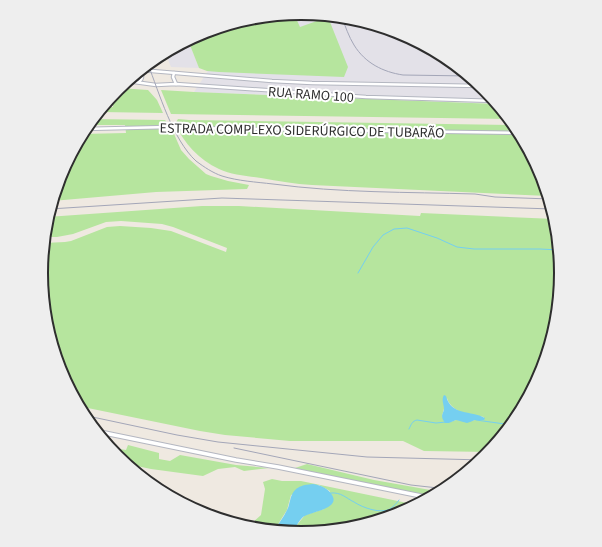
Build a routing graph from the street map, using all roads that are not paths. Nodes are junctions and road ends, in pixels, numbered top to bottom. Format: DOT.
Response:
graph roads {
  1 [pos="149,71"];
  2 [pos="174,73"];
  3 [pos="142,76"];
  4 [pos="135,82"];
  5 [pos="139,83"];
  6 [pos="176,84"];
  7 [pos="471,86"];
  8 [pos="487,101"];
  9 [pos="93,129"];
  10 [pos="512,133"];
  11 [pos="104,433"];
  12 [pos="422,496"];
  1 -- 2 [label="street, RUA RAMO 100"];
  2 -- 6 [label="street"];
  2 -- 7 [label="street, RUA RAMO 100"];
  3 -- 5 [label="street"];
  4 -- 5 [label="street, RUA RAMO 100"];
  5 -- 6 [label="street, RUA RAMO 100"];
  6 -- 8 [label="street, RUA RAMO 100"];
  9 -- 10 [label="street, ESTRADA COMPLEXO SIDERÚRGICO DE TUBARÃO, bridge"];
  11 -- 12 [label="street"];
}
